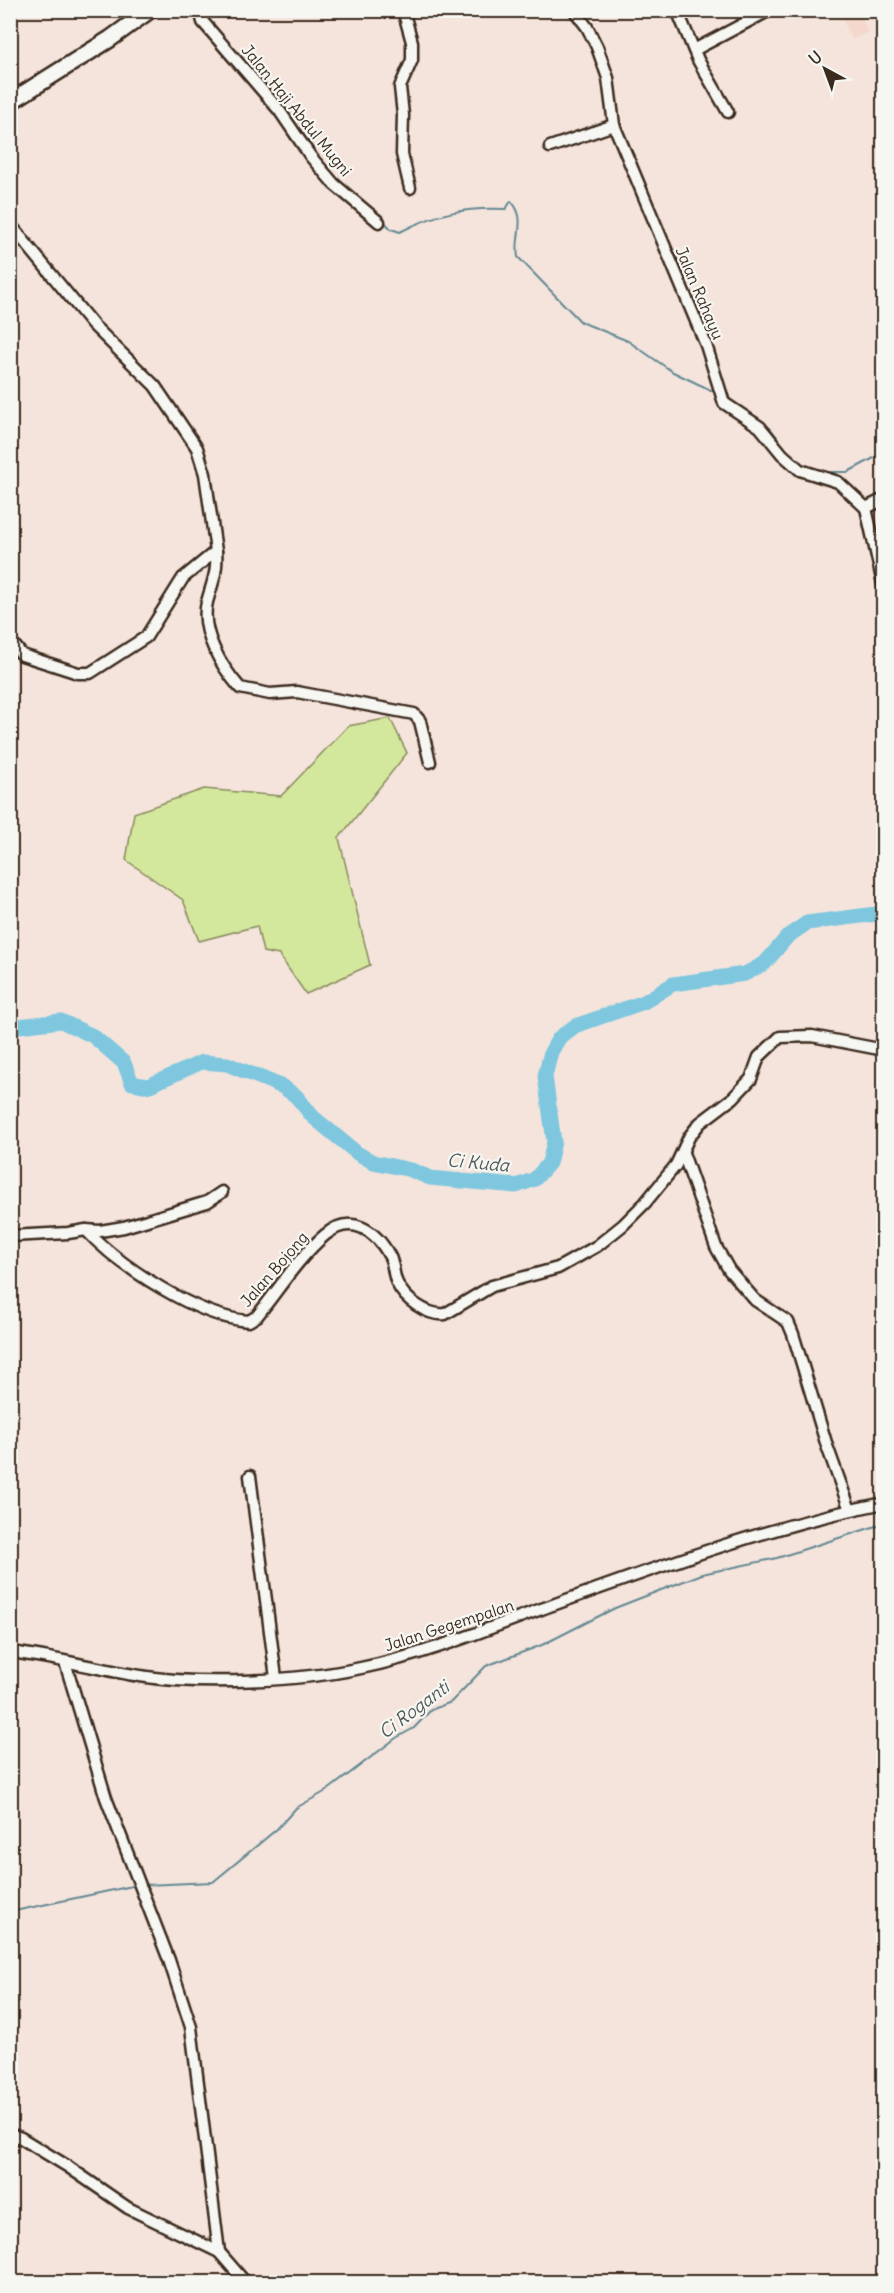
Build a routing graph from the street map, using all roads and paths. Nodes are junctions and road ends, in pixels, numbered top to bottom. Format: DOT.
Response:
graph roads {
  1 [pos="150,10"];
  2 [pos="403,10"];
  3 [pos="574,10"];
  4 [pos="677,10"];
  5 [pos="770,10"];
  6 [pos="200,13"];
  7 [pos="694,50"];
  8 [pos="10,102"];
  9 [pos="728,112"];
  10 [pos="614,125"];
  11 [pos="550,147"];
  12 [pos="410,188"];
  13 [pos="379,222"];
  14 [pos="10,224"];
  15 [pos="884,498"];
  16 [pos="866,508"];
  17 [pos="216,551"];
  18 [pos="884,588"];
  19 [pos="10,640"];
  20 [pos="16,654"];
  21 [pos="430,762"];
  22 [pos="884,1050"];
  23 [pos="683,1153"];
  24 [pos="222,1192"];
  25 [pos="86,1230"];
  26 [pos="10,1236"];
  27 [pos="250,1476"];
  28 [pos="884,1503"];
  29 [pos="850,1510"];
  30 [pos="10,1652"];
  31 [pos="65,1662"];
  32 [pos="276,1678"];
  33 [pos="10,2134"];
  34 [pos="219,2252"];
  35 [pos="244,2283"];
  1 -- 8 [label="highway"];
  2 -- 12 [label="street"];
  3 -- 10 [label="street, Jalan Rahayu"];
  4 -- 7 [label="street"];
  5 -- 7 [label="street"];
  6 -- 13 [label="street, Jalan Haji Abdul Mugni"];
  7 -- 9 [label="street"];
  10 -- 11 [label="street"];
  10 -- 16 [label="street, Jalan Rahayu"];
  14 -- 17 [label="street"];
  15 -- 16 [label="street"];
  16 -- 18 [label="street"];
  17 -- 20 [label="street"];
  17 -- 21 [label="street"];
  19 -- 20 [label="street"];
  22 -- 23 [label="street, Jalan Bojong"];
  23 -- 25 [label="street, Jalan Bojong"];
  23 -- 29 [label="street"];
  24 -- 25 [label="street"];
  25 -- 26 [label="street"];
  27 -- 32 [label="street"];
  28 -- 29 [label="street, Jalan Gegempalan"];
  29 -- 32 [label="street, Jalan Gegempalan"];
  30 -- 31 [label="street, Jalan Gegempalan"];
  31 -- 32 [label="street, Jalan Gegempalan"];
  31 -- 34 [label="street"];
  33 -- 34 [label="street"];
  34 -- 35 [label="street"];
}
